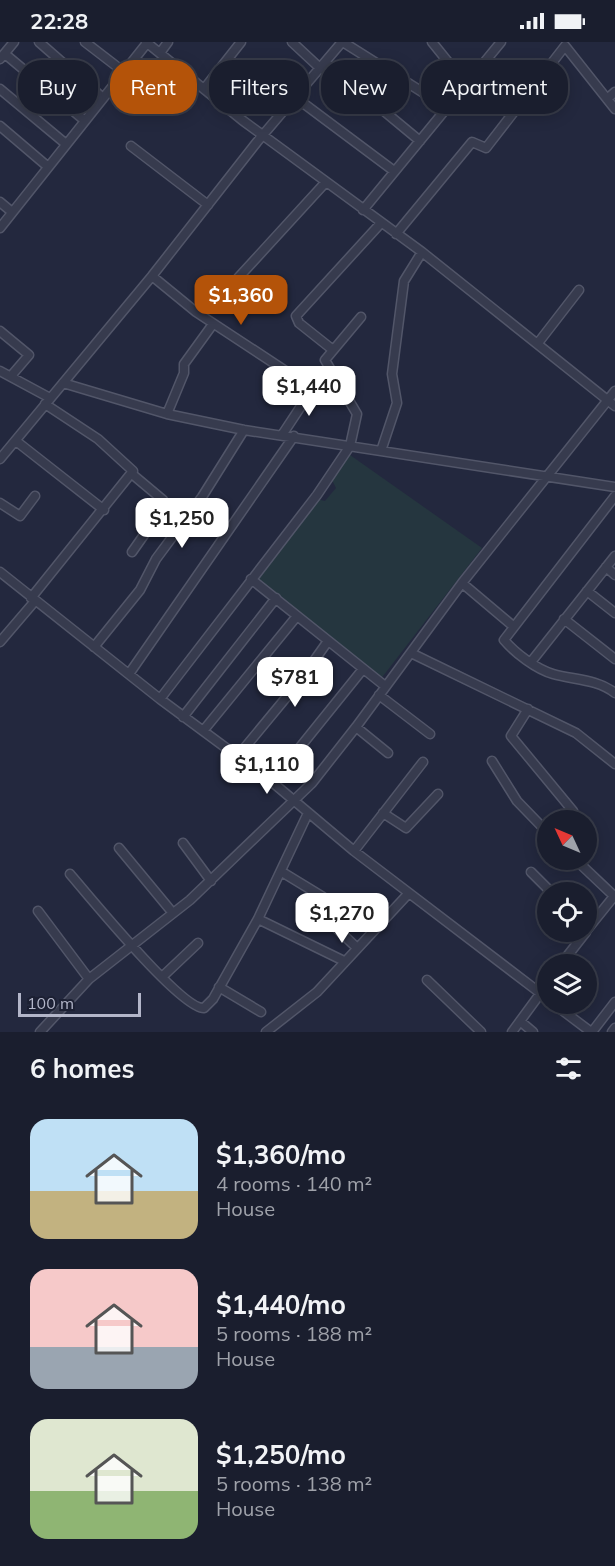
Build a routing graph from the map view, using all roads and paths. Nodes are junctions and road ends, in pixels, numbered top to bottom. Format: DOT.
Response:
graph roads {
  1 [pos="14,42"];
  2 [pos="39,42"];
  3 [pos="85,42"];
  4 [pos="168,42"];
  5 [pos="241,42"];
  6 [pos="292,42"];
  7 [pos="343,42"];
  8 [pos="432,42"];
  9 [pos="501,42"];
  10 [pos="146,43"];
  11 [pos="160,53"];
  12 [pos="2,56"];
  13 [pos="133,60"];
  14 [pos="329,60"];
  15 [pos="446,60"];
  16 [pos="485,60"];
  17 [pos="110,61"];
  18 [pos="321,64"];
  19 [pos="321,69"];
  20 [pos="309,82"];
  21 [pos="0,89"];
  22 [pos="110,89"];
  23 [pos="204,89"];
  24 [pos="421,91"];
  25 [pos="615,92"];
  26 [pos="103,98"];
  27 [pos="607,99"];
  28 [pos="309,107"];
  29 [pos="615,109"];
  30 [pos="281,114"];
  31 [pos="385,114"];
  32 [pos="441,114"];
  33 [pos="84,120"];
  34 [pos="0,126"];
  35 [pos="264,134"];
  36 [pos="420,141"];
  37 [pos="66,144"];
  38 [pos="131,146"];
  39 [pos="47,166"];
  40 [pos="394,171"];
  41 [pos="325,183"];
  42 [pos="0,202"];
  43 [pos="208,205"];
  44 [pos="363,210"];
  45 [pos="12,212"];
  46 [pos="381,223"];
  47 [pos="0,228"];
  48 [pos="396,234"];
  49 [pos="422,252"];
  50 [pos="152,276"];
  51 [pos="238,278"];
  52 [pos="579,290"];
  53 [pos="361,317"];
  54 [pos="213,324"];
  55 [pos="0,331"];
  56 [pos="538,343"];
  57 [pos="333,350"];
  58 [pos="0,371"];
  59 [pos="11,376"];
  60 [pos="63,383"];
  61 [pos="615,391"];
  62 [pos="47,401"];
  63 [pos="611,403"];
  64 [pos="167,414"];
  65 [pos="244,430"];
  66 [pos="282,435"];
  67 [pos="294,436"];
  68 [pos="16,441"];
  69 [pos="350,446"];
  70 [pos="381,451"];
  71 [pos="0,459"];
  72 [pos="132,474"];
  73 [pos="549,476"];
  74 [pos="615,487"];
  75 [pos="36,496"];
  76 [pos="615,496"];
  77 [pos="0,503"];
  78 [pos="104,510"];
  79 [pos="132,552"];
  80 [pos="615,555"];
  81 [pos="606,567"];
  82 [pos="0,573"];
  83 [pos="615,575"];
  84 [pos="251,579"];
  85 [pos="462,583"];
  86 [pos="587,591"];
  87 [pos="276,598"];
  88 [pos="33,599"];
  89 [pos="615,614"];
  90 [pos="297,616"];
  91 [pos="564,619"];
  92 [pos="513,626"];
  93 [pos="328,641"];
  94 [pos="0,642"];
  95 [pos="94,647"];
  96 [pos="411,653"];
  97 [pos="615,659"];
  98 [pos="531,662"];
  99 [pos="363,669"];
  100 [pos="129,674"];
  101 [pos="385,686"];
  102 [pos="614,691"];
  103 [pos="379,695"];
  104 [pos="160,699"];
  105 [pos="528,709"];
  106 [pos="183,717"];
  107 [pos="356,727"];
  108 [pos="203,731"];
  109 [pos="430,734"];
  110 [pos="388,753"];
  111 [pos="237,757"];
  112 [pos="492,760"];
  113 [pos="423,762"];
  114 [pos="615,764"];
  115 [pos="272,782"];
  116 [pos="438,794"];
  117 [pos="293,801"];
  118 [pos="572,810"];
  119 [pos="308,813"];
  120 [pos="383,813"];
  121 [pos="537,823"];
  122 [pos="183,843"];
  123 [pos="119,849"];
  124 [pos="354,851"];
  125 [pos="587,870"];
  126 [pos="282,872"];
  127 [pos="531,872"];
  128 [pos="70,874"];
  129 [pos="211,881"];
  130 [pos="541,882"];
  131 [pos="409,893"];
  132 [pos="614,896"];
  133 [pos="323,897"];
  134 [pos="38,911"];
  135 [pos="172,912"];
  136 [pos="597,917"];
  137 [pos="258,919"];
  138 [pos="331,923"];
  139 [pos="578,942"];
  140 [pos="198,944"];
  141 [pos="131,946"];
  142 [pos="356,947"];
  143 [pos="569,954"];
  144 [pos="344,961"];
  145 [pos="162,977"];
  146 [pos="89,979"];
  147 [pos="428,980"];
  148 [pos="219,987"];
  149 [pos="537,991"];
  150 [pos="615,1002"];
  151 [pos="537,1003"];
  152 [pos="261,1012"];
  153 [pos="567,1014"];
  154 [pos="520,1021"];
  155 [pos="615,1028"];
  156 [pos="40,1032"];
  157 [pos="266,1032"];
  158 [pos="481,1032"];
  159 [pos="512,1032"];
  160 [pos="533,1032"];
  161 [pos="591,1032"];
  162 [pos="612,1032"];
  1 -- 12 [label="street"];
  2 -- 26 [label="street"];
  3 -- 17 [label="street"];
  4 -- 11 [label="street"];
  5 -- 23 [label="street"];
  6 -- 18 [label="street"];
  7 -- 14 [label="street"];
  7 -- 24 [label="street"];
  8 -- 15 [label="street"];
  9 -- 16 [label="street"];
  10 -- 11 [label="street"];
  10 -- 13 [label="street"];
  11 -- 23 [label="street"];
  12 -- 33 [label="street"];
  19 -- 20 [label="street"];
  21 -- 37 [label="street"];
  22 -- 26 [label="street"];
  23 -- 35 [label="street"];
  25 -- 27 [label="street"];
  26 -- 33 [label="street"];
  27 -- 29 [label="street"];
  27 -- 48 [label="street"];
  28 -- 40 [label="street"];
  30 -- 35 [label="street"];
  31 -- 36 [label="street"];
  32 -- 36 [label="street"];
  33 -- 37 [label="street"];
  34 -- 39 [label="street"];
  35 -- 41 [label="street"];
  35 -- 43 [label="street"];
  36 -- 40 [label="street"];
  37 -- 39 [label="street"];
  38 -- 43 [label="street"];
  39 -- 45 [label="street"];
  40 -- 44 [label="street"];
  41 -- 44 [label="street"];
  41 -- 51 [label="street"];
  42 -- 45 [label="street"];
  43 -- 50 [label="street"];
  44 -- 46 [label="street"];
  45 -- 47 [label="street"];
  46 -- 48 [label="street"];
  46 -- 57 [label="street"];
  48 -- 49 [label="street"];
  49 -- 56 [label="street"];
  49 -- 70 [label="street"];
  50 -- 54 [label="street"];
  50 -- 60 [label="street"];
  52 -- 56 [label="street"];
  53 -- 57 [label="street"];
  54 -- 64 [label="street"];
  54 -- 66 [label="street"];
  55 -- 59 [label="street"];
  56 -- 63 [label="street"];
  57 -- 69 [label="street"];
  58 -- 59 [label="street"];
  59 -- 62 [label="street"];
  60 -- 62 [label="street"];
  60 -- 64 [label="street"];
  61 -- 63 [label="street"];
  62 -- 68 [label="street"];
  62 -- 72 [label="street"];
  63 -- 73 [label="street"];
  64 -- 65 [label="street"];
  65 -- 66 [label="street"];
  65 -- 95 [label="street"];
  66 -- 67 [label="street"];
  67 -- 69 [label="street"];
  67 -- 100 [label="street"];
  68 -- 71 [label="street"];
  68 -- 78 [label="street"];
  69 -- 70 [label="street"];
  69 -- 84 [label="street"];
  70 -- 73 [label="street"];
  72 -- 78 [label="street"];
  72 -- 79 [label="street"];
  73 -- 74 [label="street"];
  73 -- 85 [label="street"];
  75 -- 77 [label="street"];
  76 -- 92 [label="street"];
  78 -- 88 [label="street"];
  80 -- 81 [label="street"];
  81 -- 83 [label="street"];
  81 -- 86 [label="street"];
  82 -- 88 [label="street"];
  84 -- 87 [label="street"];
  84 -- 104 [label="street"];
  85 -- 92 [label="street"];
  85 -- 96 [label="street"];
  86 -- 89 [label="street"];
  86 -- 91 [label="street"];
  87 -- 90 [label="street"];
  87 -- 106 [label="street"];
  88 -- 94 [label="street"];
  88 -- 95 [label="street"];
  90 -- 93 [label="street"];
  90 -- 108 [label="street"];
  91 -- 97 [label="street"];
  91 -- 98 [label="street"];
  92 -- 98 [label="street"];
  93 -- 99 [label="street"];
  93 -- 111 [label="street"];
  95 -- 100 [label="street"];
  96 -- 101 [label="street"];
  96 -- 105 [label="street"];
  98 -- 102 [label="street"];
  99 -- 101 [label="street"];
  99 -- 115 [label="street"];
  100 -- 104 [label="street"];
  101 -- 103 [label="street"];
  103 -- 107 [label="street"];
  103 -- 109 [label="street"];
  104 -- 106 [label="street"];
  105 -- 114 [label="street"];
  105 -- 118 [label="street"];
  106 -- 108 [label="street"];
  107 -- 110 [label="street"];
  107 -- 117 [label="street"];
  108 -- 111 [label="street"];
  111 -- 115 [label="street"];
  112 -- 121 [label="street"];
  113 -- 120 [label="street"];
  115 -- 117 [label="street"];
  116 -- 120 [label="street"];
  117 -- 119 [label="street"];
  117 -- 129 [label="street"];
  119 -- 124 [label="street"];
  119 -- 126 [label="street"];
  120 -- 124 [label="street"];
  122 -- 129 [label="street"];
  123 -- 135 [label="street"];
  124 -- 131 [label="street"];
  125 -- 132 [label="street"];
  126 -- 133 [label="street"];
  126 -- 137 [label="street"];
  127 -- 130 [label="street"];
  128 -- 141 [label="street"];
  129 -- 135 [label="street"];
  131 -- 142 [label="street"];
  131 -- 149 [label="street"];
  132 -- 136 [label="street"];
  134 -- 146 [label="street"];
  135 -- 141 [label="street"];
  137 -- 144 [label="street"];
  137 -- 148 [label="street"];
  138 -- 142 [label="street"];
  139 -- 143 [label="street"];
  140 -- 145 [label="street"];
  141 -- 145 [label="street"];
  141 -- 146 [label="street"];
  142 -- 144 [label="street"];
  144 -- 157 [label="street"];
  145 -- 148 [label="street"];
  146 -- 156 [label="street"];
  147 -- 158 [label="street"];
  148 -- 152 [label="street"];
  150 -- 161 [label="street"];
  151 -- 154 [label="street"];
  153 -- 161 [label="street"];
  154 -- 159 [label="street"];
  154 -- 160 [label="street"];
  155 -- 162 [label="street"];
}
